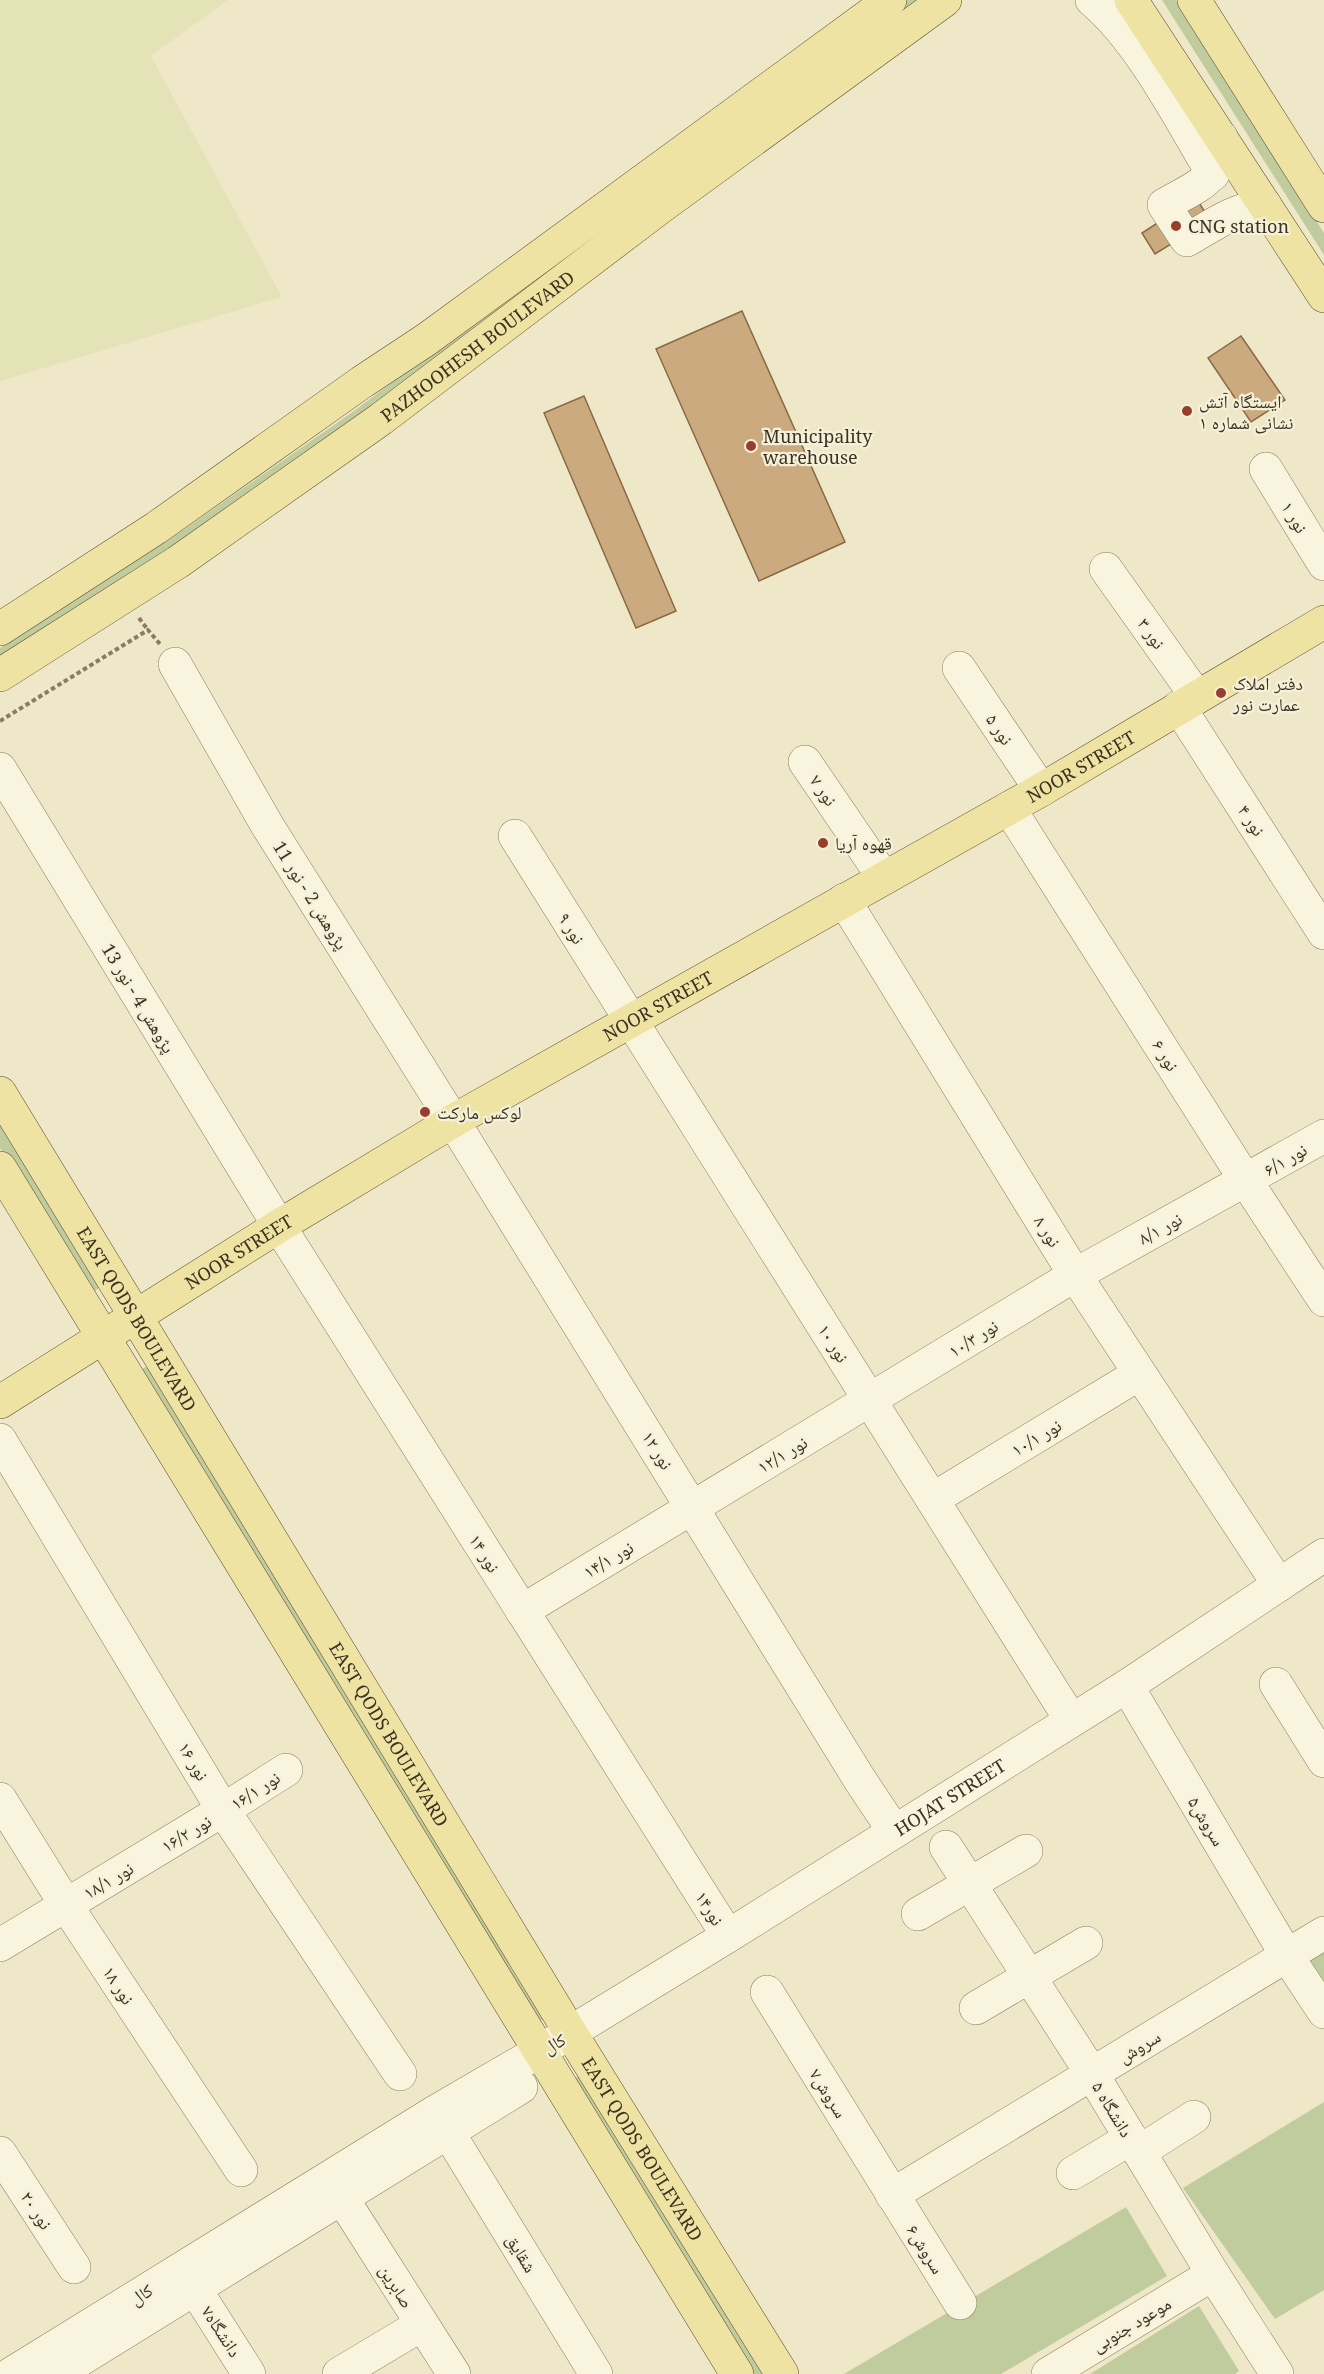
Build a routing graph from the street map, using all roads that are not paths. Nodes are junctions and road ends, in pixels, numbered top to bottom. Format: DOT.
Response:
graph roads {
  1 [pos="890,0"];
  2 [pos="945,0"];
  3 [pos="1092,0"];
  4 [pos="1114,0"];
  5 [pos="1131,0"];
  6 [pos="1194,0"];
  7 [pos="1154,34"];
  8 [pos="1221,137"];
  9 [pos="1214,174"];
  10 [pos="1265,205"];
  11 [pos="1324,206"];
  12 [pos="1324,294"];
  13 [pos="1266,469"];
  14 [pos="1324,564"];
  15 [pos="1106,569"];
  16 [pos="1324,622"];
  17 [pos="0,630"];
  18 [pos="175,664"];
  19 [pos="959,668"];
  20 [pos="0,675"];
  21 [pos="1188,702"];
  22 [pos="805,762"];
  23 [pos="0,769"];
  24 [pos="1041,790"];
  25 [pos="1009,808"];
  26 [pos="515,836"];
  27 [pos="884,878"];
  28 [pos="844,900"];
  29 [pos="1324,933"];
  30 [pos="630,1020"];
  31 [pos="0,1093"];
  32 [pos="453,1121"];
  33 [pos="1324,1136"];
  34 [pos="0,1168"];
  35 [pos="1246,1181"];
  36 [pos="279,1227"];
  37 [pos="1075,1275"];
  38 [pos="1324,1300"];
  39 [pos="135,1318"];
  40 [pos="103,1336"];
  41 [pos="1139,1374"];
  42 [pos="870,1401"];
  43 [pos="0,1402"];
  44 [pos="0,1440"];
  45 [pos="933,1500"];
  46 [pos="693,1507"];
  47 [pos="1324,1555"];
  48 [pos="1279,1585"];
  49 [pos="522,1611"];
  50 [pos="1276,1684"];
  51 [pos="1127,1686"];
  52 [pos="1071,1720"];
  53 [pos="1324,1761"];
  54 [pos="286,1770"];
  55 [pos="0,1799"];
  56 [pos="224,1810"];
  57 [pos="894,1831"];
  58 [pos="946,1846"];
  59 [pos="1026,1851"];
  60 [pos="149,1856"];
  61 [pos="692,1880"];
  62 [pos="970,1884"];
  63 [pos="66,1905"];
  64 [pos="918,1914"];
  65 [pos="1324,1933"];
  66 [pos="728,1936"];
  67 [pos="1086,1943"];
  68 [pos="0,1945"];
  69 [pos="1287,1956"];
  70 [pos="1028,1975"];
  71 [pos="767,1992"];
  72 [pos="976,2008"];
  73 [pos="1324,2012"];
  74 [pos="570,2032"];
  75 [pos="545,2060"];
  76 [pos="400,2074"];
  77 [pos="1092,2074"];
  78 [pos="1194,2117"];
  79 [pos="448,2132"];
  80 [pos="1135,2145"];
  81 [pos="0,2153"];
  82 [pos="241,2170"];
  83 [pos="1073,2173"];
  84 [pos="892,2195"];
  85 [pos="342,2198"];
  86 [pos="74,2267"];
  87 [pos="1213,2274"];
  88 [pos="195,2289"];
  89 [pos="960,2303"];
  90 [pos="421,2325"];
  91 [pos="77,2369"];
  92 [pos="11,2374"];
  93 [pos="249,2374"];
  94 [pos="339,2374"];
  95 [pos="454,2374"];
  96 [pos="596,2374"];
  97 [pos="737,2374"];
  98 [pos="782,2374"];
  99 [pos="1048,2374"];
  100 [pos="1277,2374"];
  1 -- 17 [label="main road, PAZHOOHESH BOULEVARD"];
  2 -- 20 [label="main road, PAZHOOHESH BOULEVARD"];
  3 -- 9 [label="street"];
  4 -- 7 [label="main road"];
  5 -- 7 [label="main road"];
  6 -- 11 [label="main road"];
  7 -- 8 [label="main road"];
  8 -- 9 [label="street"];
  8 -- 10 [label="main road"];
  9 -- 10 [label="street"];
  10 -- 12 [label="main road"];
  13 -- 14 [label="street, نور ۱"];
  15 -- 21 [label="street, نور ۳"];
  16 -- 21 [label="main road, NOOR STREET"];
  18 -- 32 [label="street, پژوهش 2 - نور 11"];
  19 -- 24 [label="street, نور ۵"];
  21 -- 24 [label="main road, NOOR STREET"];
  21 -- 29 [label="street, نور ۴"];
  22 -- 27 [label="street, نور ۷"];
  23 -- 36 [label="street, پژوهش 4 - نور 13"];
  24 -- 25 [label="main road, NOOR STREET"];
  25 -- 27 [label="main road, NOOR STREET"];
  25 -- 35 [label="street, نور ۶"];
  26 -- 30 [label="street, نور ۹"];
  27 -- 28 [label="main road, NOOR STREET"];
  28 -- 30 [label="main road, NOOR STREET"];
  28 -- 37 [label="street, نور ۸"];
  30 -- 32 [label="main road, NOOR STREET"];
  30 -- 42 [label="street, نور ۱۰"];
  31 -- 39 [label="main road, EAST QODS BOULEVARD"];
  32 -- 36 [label="main road, NOOR STREET"];
  32 -- 46 [label="street, نور ۱۲"];
  33 -- 35 [label="street, نور ۶/۱"];
  34 -- 40 [label="main road, EAST QODS BOULEVARD"];
  35 -- 37 [label="street, نور ۸/۱"];
  35 -- 38 [label="street, نور ۶"];
  36 -- 39 [label="main road, NOOR STREET"];
  36 -- 49 [label="street, نور ۱۴"];
  37 -- 41 [label="street, نور ۸"];
  37 -- 42 [label="street, نور ۱۰/۳"];
  39 -- 40 [label="main road, NOOR STREET"];
  39 -- 74 [label="main road, EAST QODS BOULEVARD"];
  40 -- 43 [label="main road, NOOR STREET"];
  40 -- 75 [label="main road, EAST QODS BOULEVARD"];
  41 -- 45 [label="street, نور ۱۰/۱"];
  41 -- 48 [label="street, نور ۸"];
  42 -- 45 [label="street, نور ۱۰"];
  42 -- 46 [label="street, نور ۱۲/۱"];
  44 -- 56 [label="street, نور ۱۶"];
  45 -- 52 [label="street, نور ۱۰"];
  46 -- 49 [label="street, نور ۱۴/۱"];
  46 -- 57 [label="street, نور ۱۲"];
  47 -- 48 [label="street, HOJAT STREET"];
  48 -- 51 [label="street, HOJAT STREET"];
  49 -- 61 [label="street, نور ۱۴"];
  50 -- 53 [label="street"];
  51 -- 52 [label="street, HOJAT STREET"];
  51 -- 69 [label="street, سروش۵"];
  52 -- 57 [label="street, HOJAT STREET"];
  54 -- 56 [label="street, نور ۱۶/۱"];
  55 -- 63 [label="street, نور ۱۸"];
  56 -- 60 [label="street, نور ۱۶/۲"];
  56 -- 76 [label="street, نور ۱۶"];
  57 -- 66 [label="street, HOJAT STREET"];
  58 -- 62 [label="street, دانشگاه ۵"];
  59 -- 62 [label="street"];
  60 -- 63 [label="street, نور ۱۸/۱"];
  61 -- 66 [label="street, نور۱۴"];
  62 -- 64 [label="street"];
  62 -- 70 [label="street, دانشگاه ۵"];
  63 -- 68 [label="street, نور ۱۸/۱"];
  63 -- 82 [label="street, نور ۱۸"];
  65 -- 69 [label="street, سروش"];
  66 -- 74 [label="street, HOJAT STREET"];
  67 -- 70 [label="street"];
  69 -- 73 [label="street, سروش۵"];
  69 -- 77 [label="street, سروش"];
  70 -- 72 [label="street"];
  70 -- 77 [label="street, دانشگاه ۵"];
  71 -- 84 [label="street, سروش۷"];
  74 -- 75 [label="street, کال"];
  74 -- 98 [label="main road, EAST QODS BOULEVARD"];
  75 -- 79 [label="street, کال"];
  75 -- 92 [label="street, کال"];
  75 -- 97 [label="main road, EAST QODS BOULEVARD"];
  77 -- 80 [label="street, دانشگاه ۵"];
  77 -- 84 [label="street, سروش"];
  78 -- 80 [label="street"];
  79 -- 85 [label="street, کال"];
  79 -- 96 [label="street, شقایق"];
  80 -- 83 [label="street"];
  80 -- 87 [label="street, دانشگاه ۵"];
  81 -- 86 [label="street, نور ۲۰"];
  84 -- 89 [label="street, سروش۶"];
  85 -- 88 [label="street, کال"];
  85 -- 90 [label="street, صابرین"];
  87 -- 99 [label="street, موعود جنوبی"];
  87 -- 100 [label="street, دانشگاه ۵"];
  88 -- 91 [label="street, کال"];
  88 -- 93 [label="street, دانشگاه۷"];
  90 -- 94 [label="street"];
  90 -- 95 [label="street, صابرین"];
}
